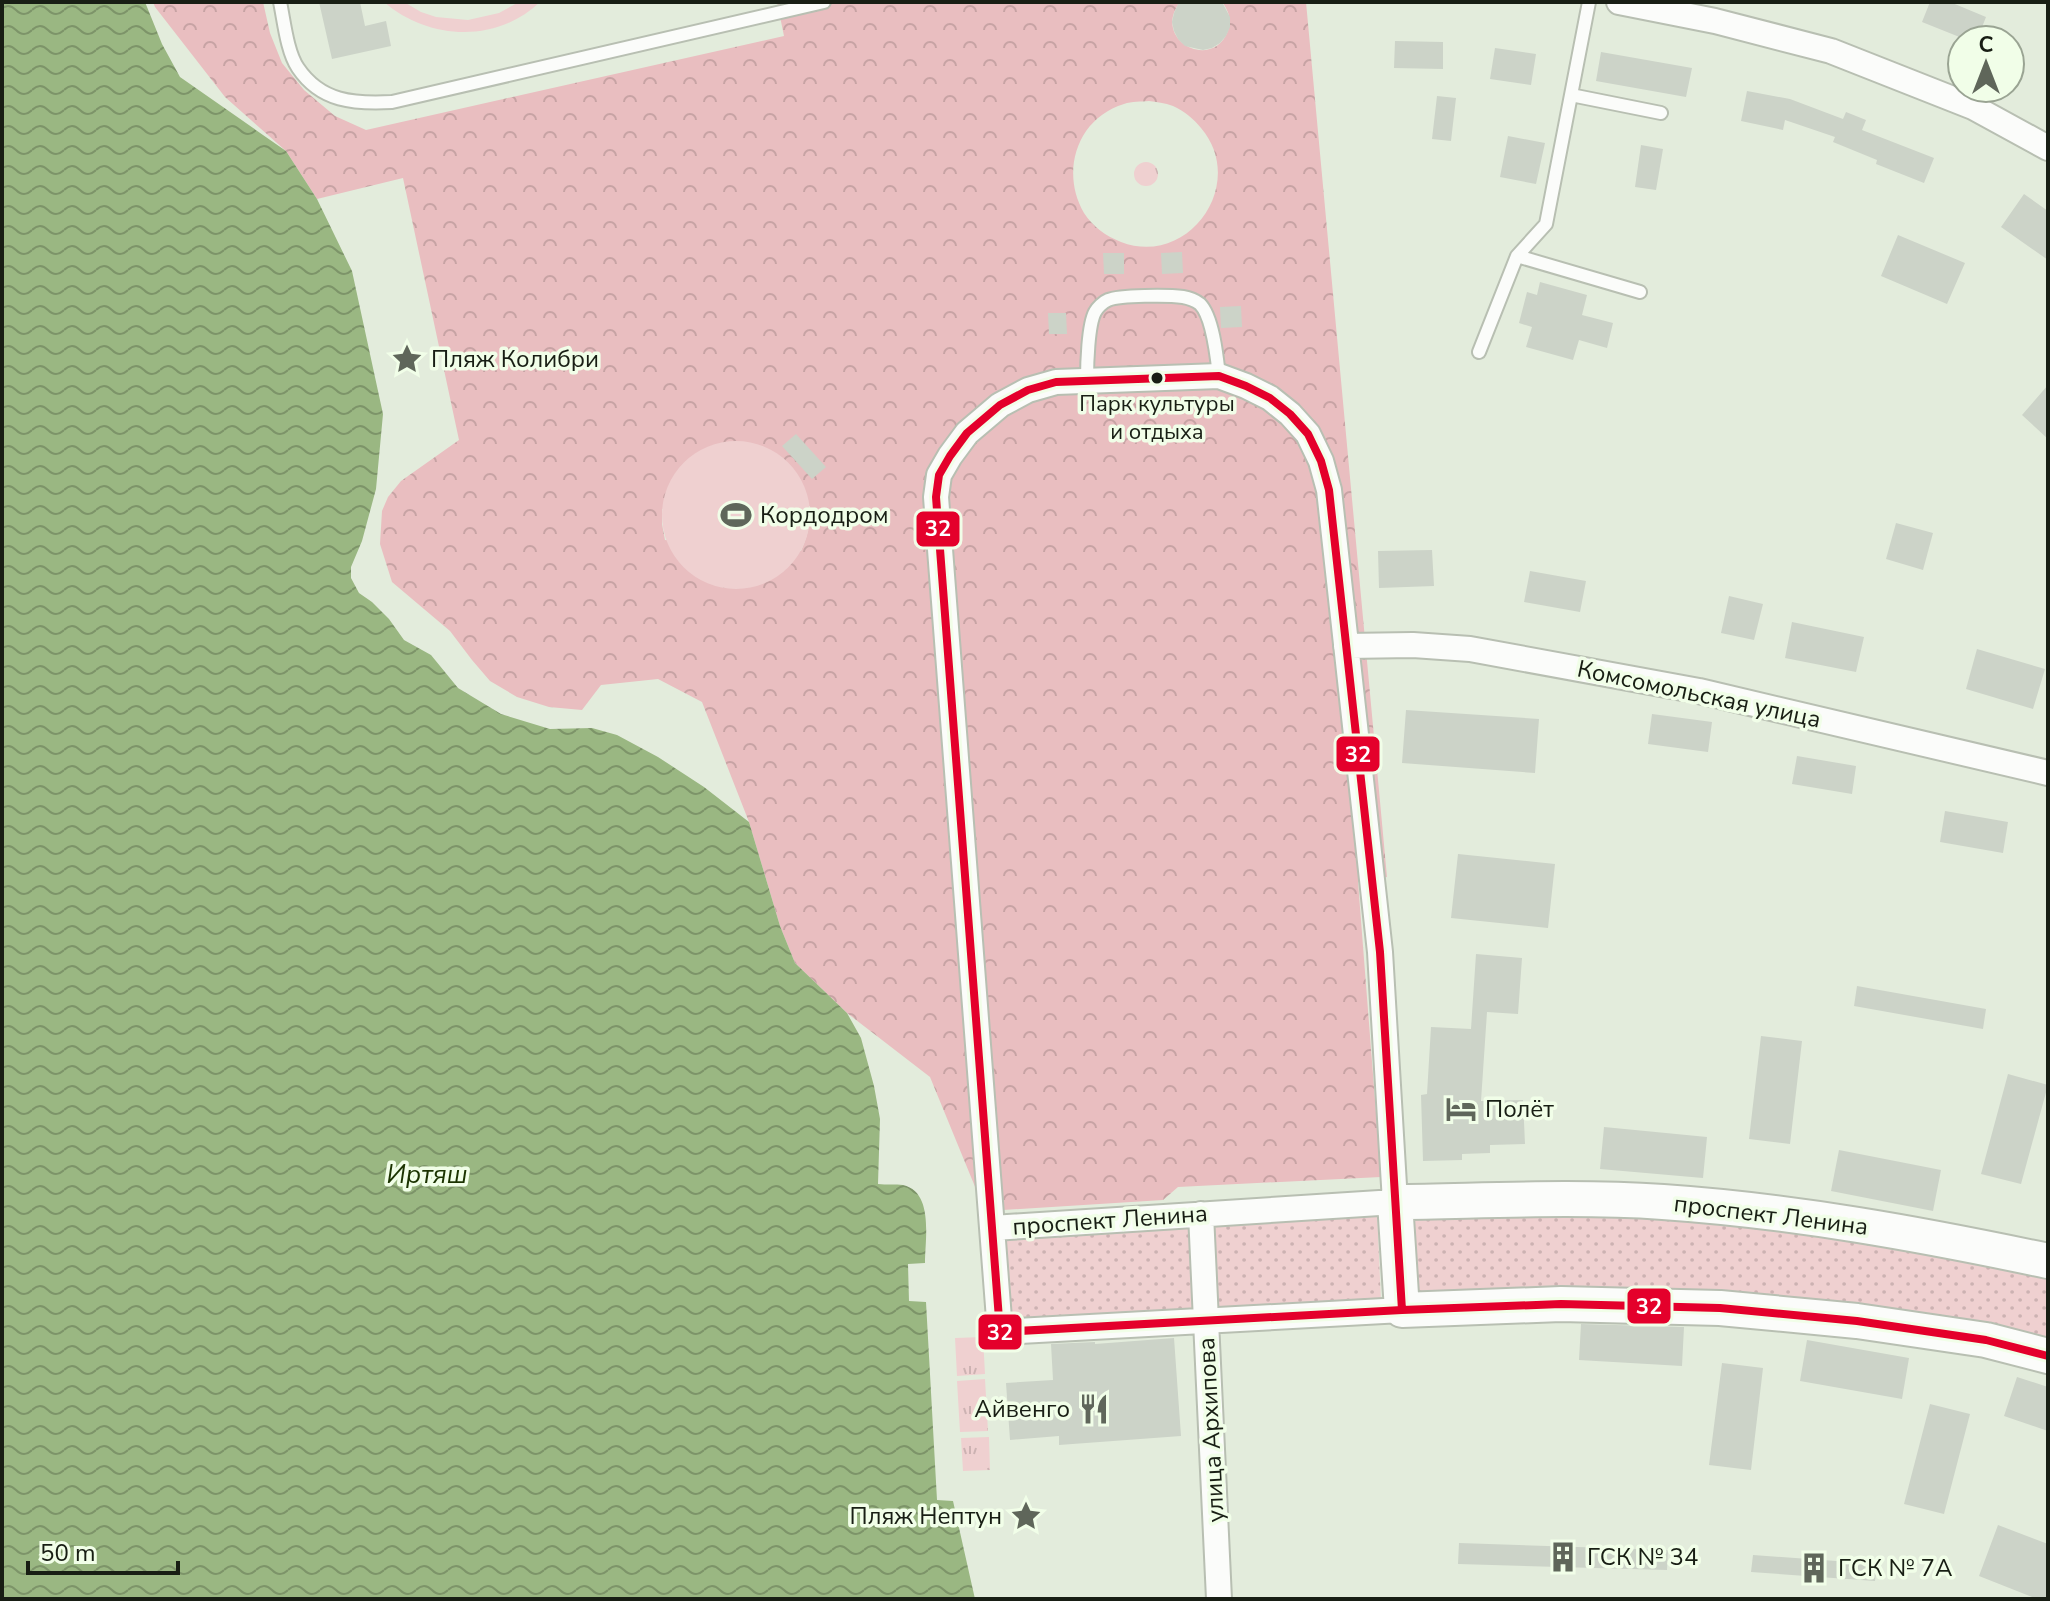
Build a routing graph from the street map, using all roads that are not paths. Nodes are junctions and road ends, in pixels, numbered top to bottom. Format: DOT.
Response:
graph roads {
  1 [pos="280,2"];
  2 [pos="824,2"];
  3 [pos="1589,2"];
  4 [pos="1619,2"];
  5 [pos="1571,95"];
  6 [pos="1661,113"];
  7 [pos="2048,148"];
  8 [pos="1517,256"];
  9 [pos="1640,292"];
  10 [pos="1479,352"];
  11 [pos="1219,376"];
  12 [pos="1087,380"];
  13 [pos="1346,646"];
  14 [pos="2048,773"];
  15 [pos="1395,1202"];
  16 [pos="1201,1214"];
  17 [pos="993,1228"];
  18 [pos="2048,1261"];
  19 [pos="1402,1310"];
  20 [pos="1205,1320"];
  21 [pos="2048,1356"];
  22 [pos="1219,1599"];
  1 -- 2 [label="lane"];
  3 -- 5 [label="lane"];
  4 -- 7 [label="street"];
  5 -- 6 [label="lane"];
  5 -- 8 [label="lane"];
  8 -- 9 [label="lane"];
  8 -- 10 [label="lane"];
  11 -- 12 [label="street"];
  11 -- 12 [label="lane"];
  11 -- 13 [label="street"];
  12 -- 17 [label="street"];
  13 -- 14 [label="street, Комсомольская улица"];
  13 -- 15 [label="street"];
  15 -- 16 [label="street, проспект Ленина"];
  15 -- 18 [label="street, проспект Ленина"];
  15 -- 19 [label="street"];
  16 -- 17 [label="street, проспект Ленина"];
  16 -- 20 [label="street, улица Архипова"];
  17 -- 20 [label="street, проспект Ленина"];
  19 -- 20 [label="street, проспект Ленина"];
  19 -- 21 [label="street, проспект Ленина"];
  20 -- 22 [label="street, улица Архипова"];
}
